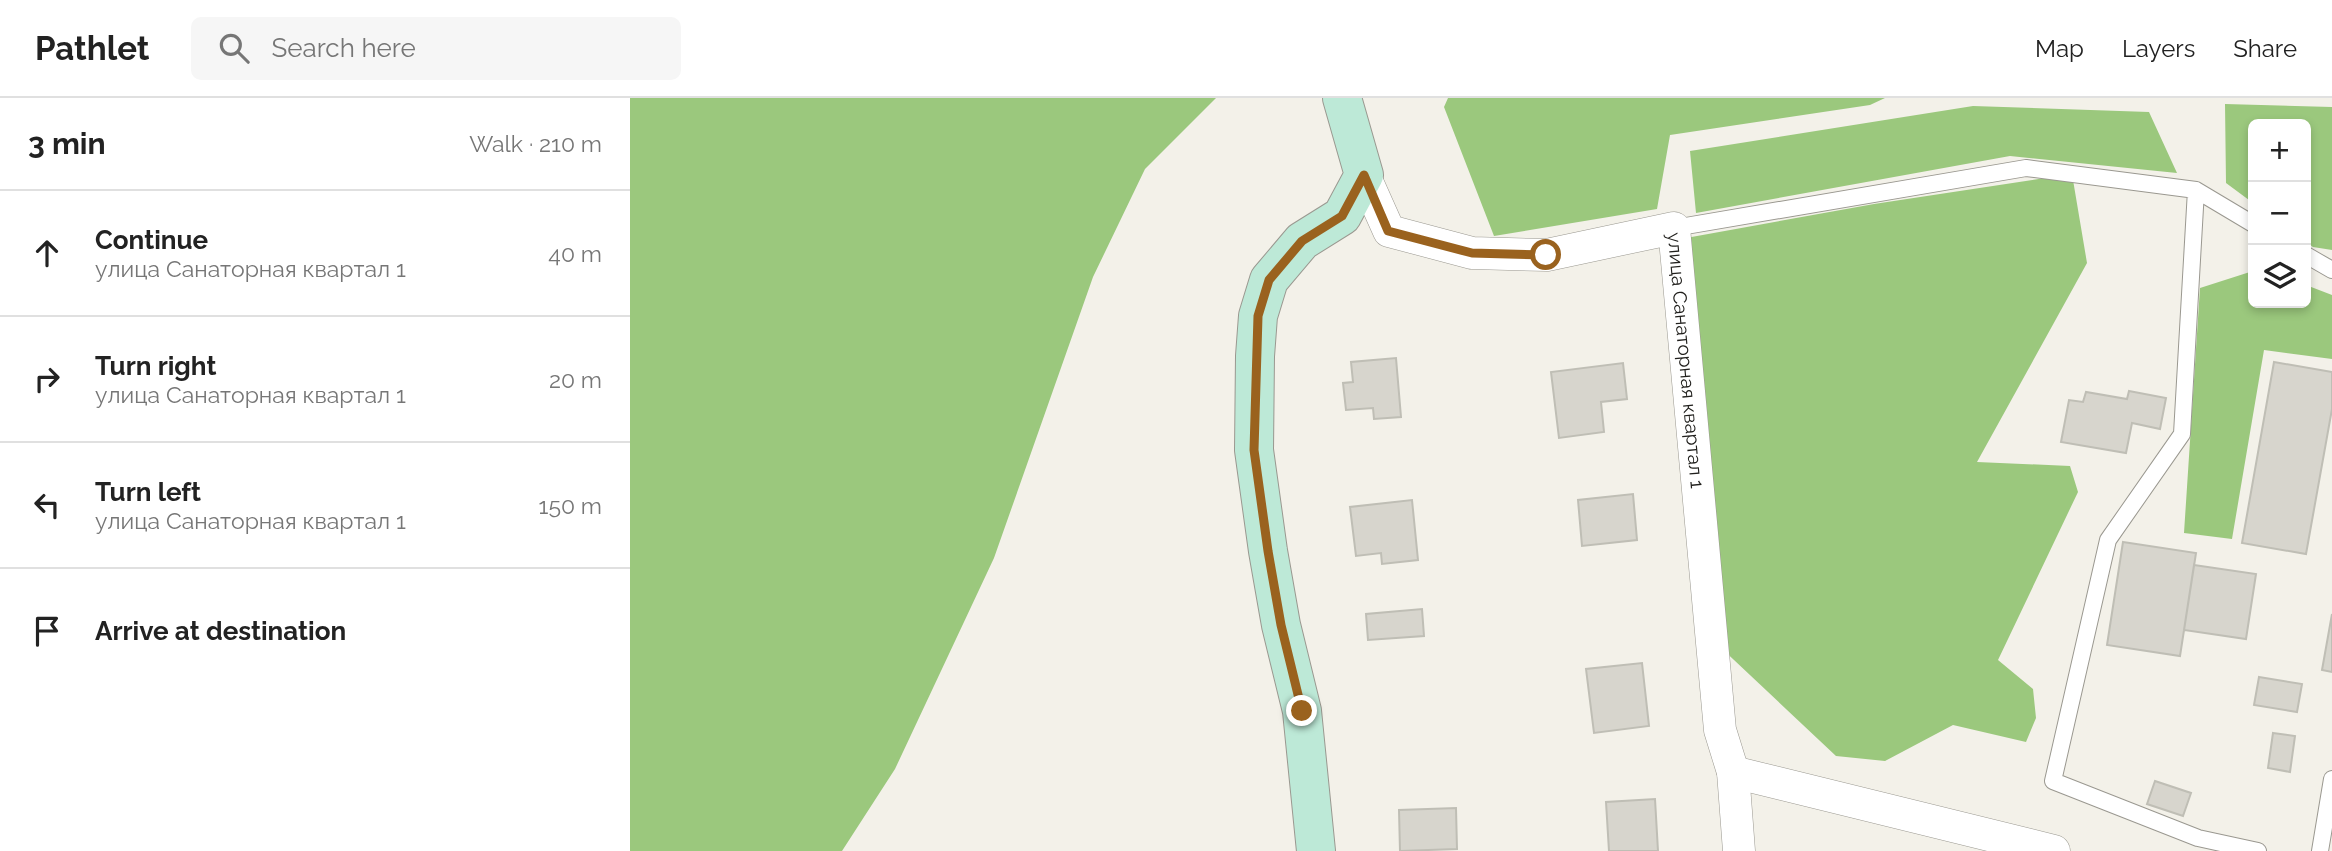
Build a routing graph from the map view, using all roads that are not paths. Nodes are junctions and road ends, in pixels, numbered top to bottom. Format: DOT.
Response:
graph roads {
  1 [pos="1342,98"];
  2 [pos="1364,175"];
  3 [pos="2196,190"];
  4 [pos="2248,221"];
  5 [pos="1674,228"];
  6 [pos="2311,258"];
  7 [pos="2332,271"];
  8 [pos="1733,772"];
  9 [pos="2332,779"];
  10 [pos="1316,851"];
  11 [pos="1739,851"];
  12 [pos="2054,851"];
  13 [pos="2258,851"];
  14 [pos="2320,851"];
  1 -- 2 [label="street"];
  2 -- 5 [label="street, улица Санаторная квартал 1"];
  2 -- 10 [label="street"];
  3 -- 4 [label="lane"];
  3 -- 5 [label="lane"];
  3 -- 13 [label="lane"];
  5 -- 8 [label="street, улица Санаторная квартал 1"];
  6 -- 7 [label="lane"];
  8 -- 11 [label="street, улица Санаторная квартал 1"];
  8 -- 12 [label="street"];
  9 -- 14 [label="lane"];
}
